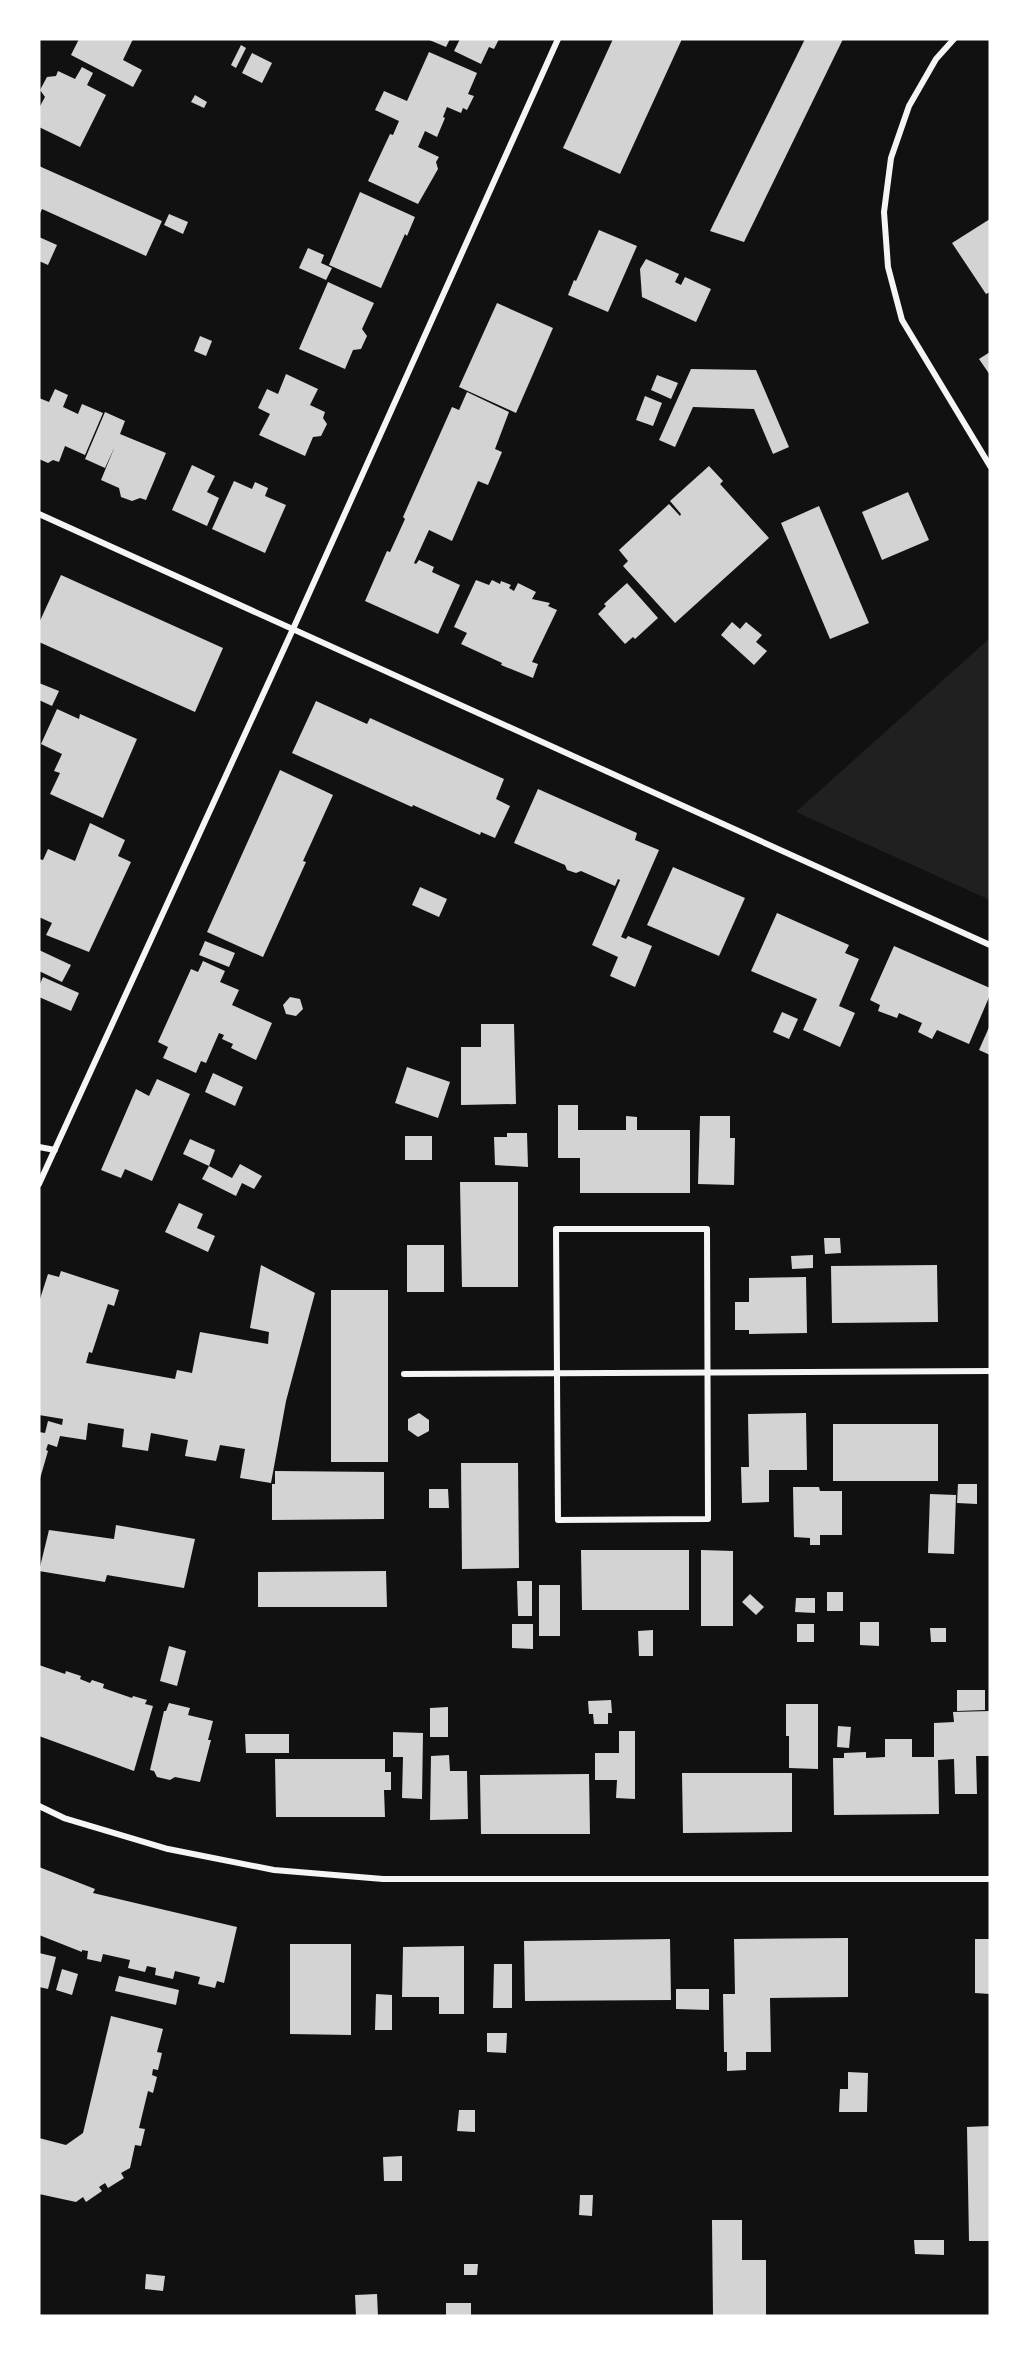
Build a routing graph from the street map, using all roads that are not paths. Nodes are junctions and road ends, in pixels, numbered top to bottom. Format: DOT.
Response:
graph roads {
  1 [pos="558,39"];
  2 [pos="954,39"];
  3 [pos="990,466"];
  4 [pos="39,514"];
  5 [pos="292,629"];
  6 [pos="990,945"];
  7 [pos="39,1147"];
  8 [pos="55,1150"];
  9 [pos="39,1184"];
  10 [pos="990,1371"];
  11 [pos="557,1373"];
  12 [pos="708,1373"];
  13 [pos="404,1374"];
  14 [pos="39,1806"];
  15 [pos="990,1879"];
  1 -- 5 [label="street"];
  2 -- 3 [label="street"];
  4 -- 5 [label="street"];
  5 -- 6 [label="street"];
  5 -- 8 [label="street"];
  7 -- 8 [label="street"];
  8 -- 9 [label="street"];
  10 -- 12 [label="street"];
  11 -- 12 [label="street"];
  11 -- 12 [label="street"];
  11 -- 12 [label="street"];
  11 -- 13 [label="street"];
  14 -- 15 [label="street"];
}
